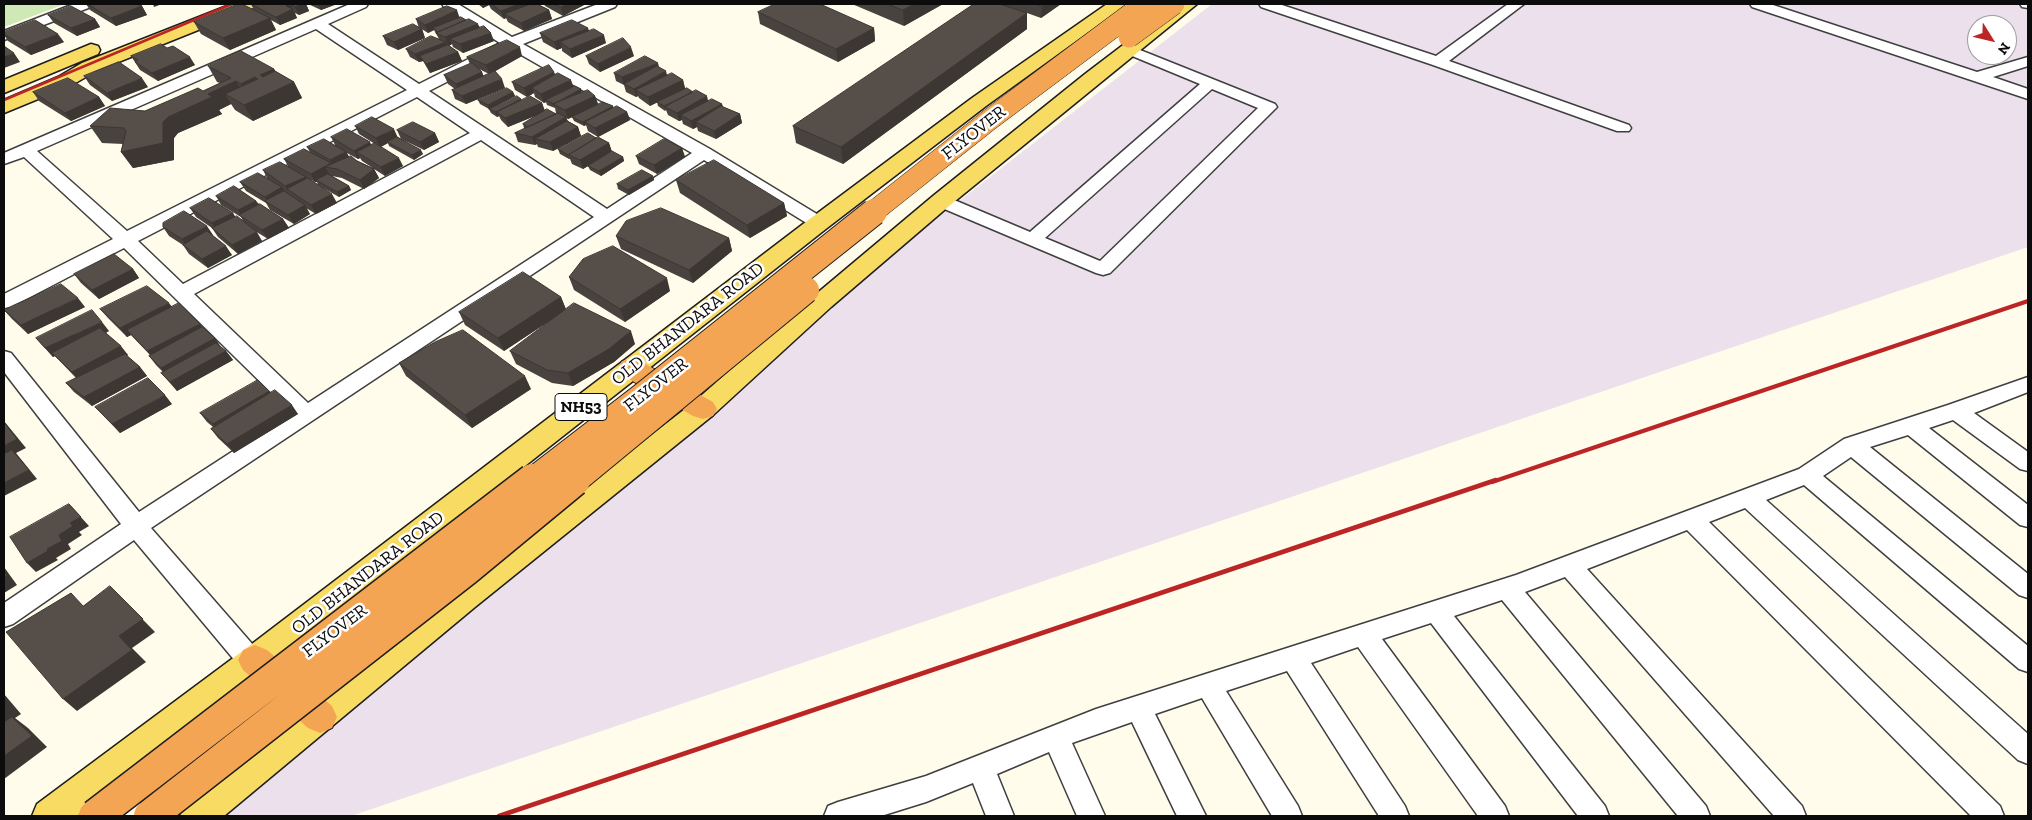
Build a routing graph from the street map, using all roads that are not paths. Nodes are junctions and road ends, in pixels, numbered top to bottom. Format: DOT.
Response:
graph roads {
  1 [pos="86,4"];
  2 [pos="202,4"];
  3 [pos="247,4"];
  4 [pos="362,4"];
  5 [pos="449,4"];
  6 [pos="610,4"];
  7 [pos="1118,4"];
  8 [pos="1144,4"];
  9 [pos="1174,4"];
  10 [pos="1188,4"];
  11 [pos="1266,4"];
  12 [pos="1517,4"];
  13 [pos="1757,4"];
  14 [pos="318,23"];
  15 [pos="4,36"];
  16 [pos="511,43"];
  17 [pos="1130,50"];
  18 [pos="2028,60"];
  19 [pos="83,62"];
  20 [pos="1438,62"];
  21 [pos="1977,77"];
  22 [pos="4,80"];
  23 [pos="1209,84"];
  24 [pos="4,87"];
  25 [pos="420,90"];
  26 [pos="2028,94"];
  27 [pos="4,104"];
  28 [pos="4,108"];
  29 [pos="1623,128"];
  30 [pos="483,133"];
  31 [pos="25,150"];
  32 [pos="704,153"];
  33 [pos="4,159"];
  34 [pos="941,201"];
  35 [pos="607,217"];
  36 [pos="819,223"];
  37 [pos="126,240"];
  38 [pos="1032,240"];
  39 [pos="180,293"];
  40 [pos="4,302"];
  41 [pos="4,358"];
  42 [pos="632,368"];
  43 [pos="2023,391"];
  44 [pos="703,409"];
  45 [pos="1956,411"];
  46 [pos="306,414"];
  47 [pos="1910,426"];
  48 [pos="1852,445"];
  49 [pos="2028,463"];
  50 [pos="1807,475"];
  51 [pos="1748,497"];
  52 [pos="2028,518"];
  53 [pos="1690,519"];
  54 [pos="136,526"];
  55 [pos="1569,565"];
  56 [pos="1508,588"];
  57 [pos="2028,588"];
  58 [pos="1436,611"];
  59 [pos="4,616"];
  60 [pos="1364,635"];
  61 [pos="1292,658"];
  62 [pos="255,660"];
  63 [pos="2028,661"];
  64 [pos="1208,685"];
  65 [pos="1138,707"];
  66 [pos="320,717"];
  67 [pos="1056,737"];
  68 [pos="2028,751"];
  69 [pos="981,767"];
  70 [pos="885,809"];
  71 [pos="49,816"];
  72 [pos="95,816"];
  73 [pos="150,816"];
  74 [pos="197,816"];
  75 [pos="838,816"];
  76 [pos="1000,816"];
  77 [pos="1091,816"];
  78 [pos="1192,816"];
  79 [pos="1288,816"];
  80 [pos="1395,816"];
  81 [pos="1495,816"];
  82 [pos="1595,816"];
  83 [pos="1696,816"];
  84 [pos="1792,816"];
  85 [pos="1990,816"];
  1 -- 15 [label="street"];
  2 -- 19 [label="main road"];
  3 -- 19 [label="main road"];
  4 -- 14 [label="street"];
  5 -- 16 [label="street"];
  6 -- 16 [label="street"];
  7 -- 36 [label="main road, OLD BHANDARA ROAD / NH53"];
  8 -- 72 [label="highway, FLYOVER, bridge"];
  9 -- 73 [label="highway, FLYOVER / NH53, bridge"];
  10 -- 17 [label="main road"];
  11 -- 20 [label="street"];
  12 -- 20 [label="street"];
  13 -- 21 [label="street"];
  14 -- 25 [label="street"];
  14 -- 31 [label="street"];
  16 -- 25 [label="street"];
  16 -- 32 [label="street"];
  17 -- 23 [label="street"];
  17 -- 34 [label="main road"];
  18 -- 21 [label="street"];
  19 -- 22 [label="main road"];
  19 -- 24 [label="main road"];
  19 -- 27 [label="main road"];
  19 -- 28 [label="main road"];
  20 -- 29 [label="street"];
  21 -- 26 [label="street"];
  23 -- 38 [label="street"];
  23 -- 38 [label="street"];
  25 -- 30 [label="street"];
  25 -- 37 [label="street"];
  30 -- 35 [label="street"];
  30 -- 39 [label="street"];
  31 -- 33 [label="street"];
  31 -- 37 [label="street"];
  32 -- 35 [label="street"];
  32 -- 36 [label="street"];
  34 -- 38 [label="street"];
  34 -- 44 [label="main road"];
  35 -- 46 [label="street"];
  36 -- 42 [label="main road, OLD BHANDARA ROAD / NH53"];
  37 -- 39 [label="street"];
  37 -- 40 [label="street"];
  39 -- 46 [label="street"];
  41 -- 54 [label="street"];
  42 -- 44 [label="highway"];
  42 -- 62 [label="main road, OLD BHANDARA ROAD / NH53"];
  43 -- 45 [label="street"];
  44 -- 66 [label="main road"];
  45 -- 47 [label="street"];
  45 -- 49 [label="street"];
  46 -- 54 [label="street"];
  47 -- 48 [label="street"];
  47 -- 52 [label="street"];
  48 -- 50 [label="street"];
  48 -- 57 [label="street"];
  50 -- 51 [label="street"];
  50 -- 63 [label="street"];
  51 -- 53 [label="street"];
  51 -- 68 [label="street"];
  53 -- 55 [label="street"];
  53 -- 85 [label="street"];
  54 -- 59 [label="street"];
  54 -- 62 [label="street"];
  55 -- 56 [label="street"];
  55 -- 84 [label="street"];
  56 -- 58 [label="street"];
  56 -- 83 [label="street"];
  58 -- 60 [label="street"];
  58 -- 82 [label="street"];
  60 -- 61 [label="street"];
  60 -- 81 [label="street"];
  61 -- 64 [label="street"];
  61 -- 80 [label="street"];
  62 -- 66 [label="highway"];
  62 -- 71 [label="main road, OLD BHANDARA ROAD / NH53"];
  64 -- 65 [label="street"];
  64 -- 79 [label="street"];
  65 -- 67 [label="street"];
  65 -- 78 [label="street"];
  66 -- 74 [label="main road"];
  67 -- 69 [label="street"];
  67 -- 77 [label="street"];
  69 -- 70 [label="street"];
  69 -- 76 [label="street"];
  70 -- 75 [label="street"];
}
